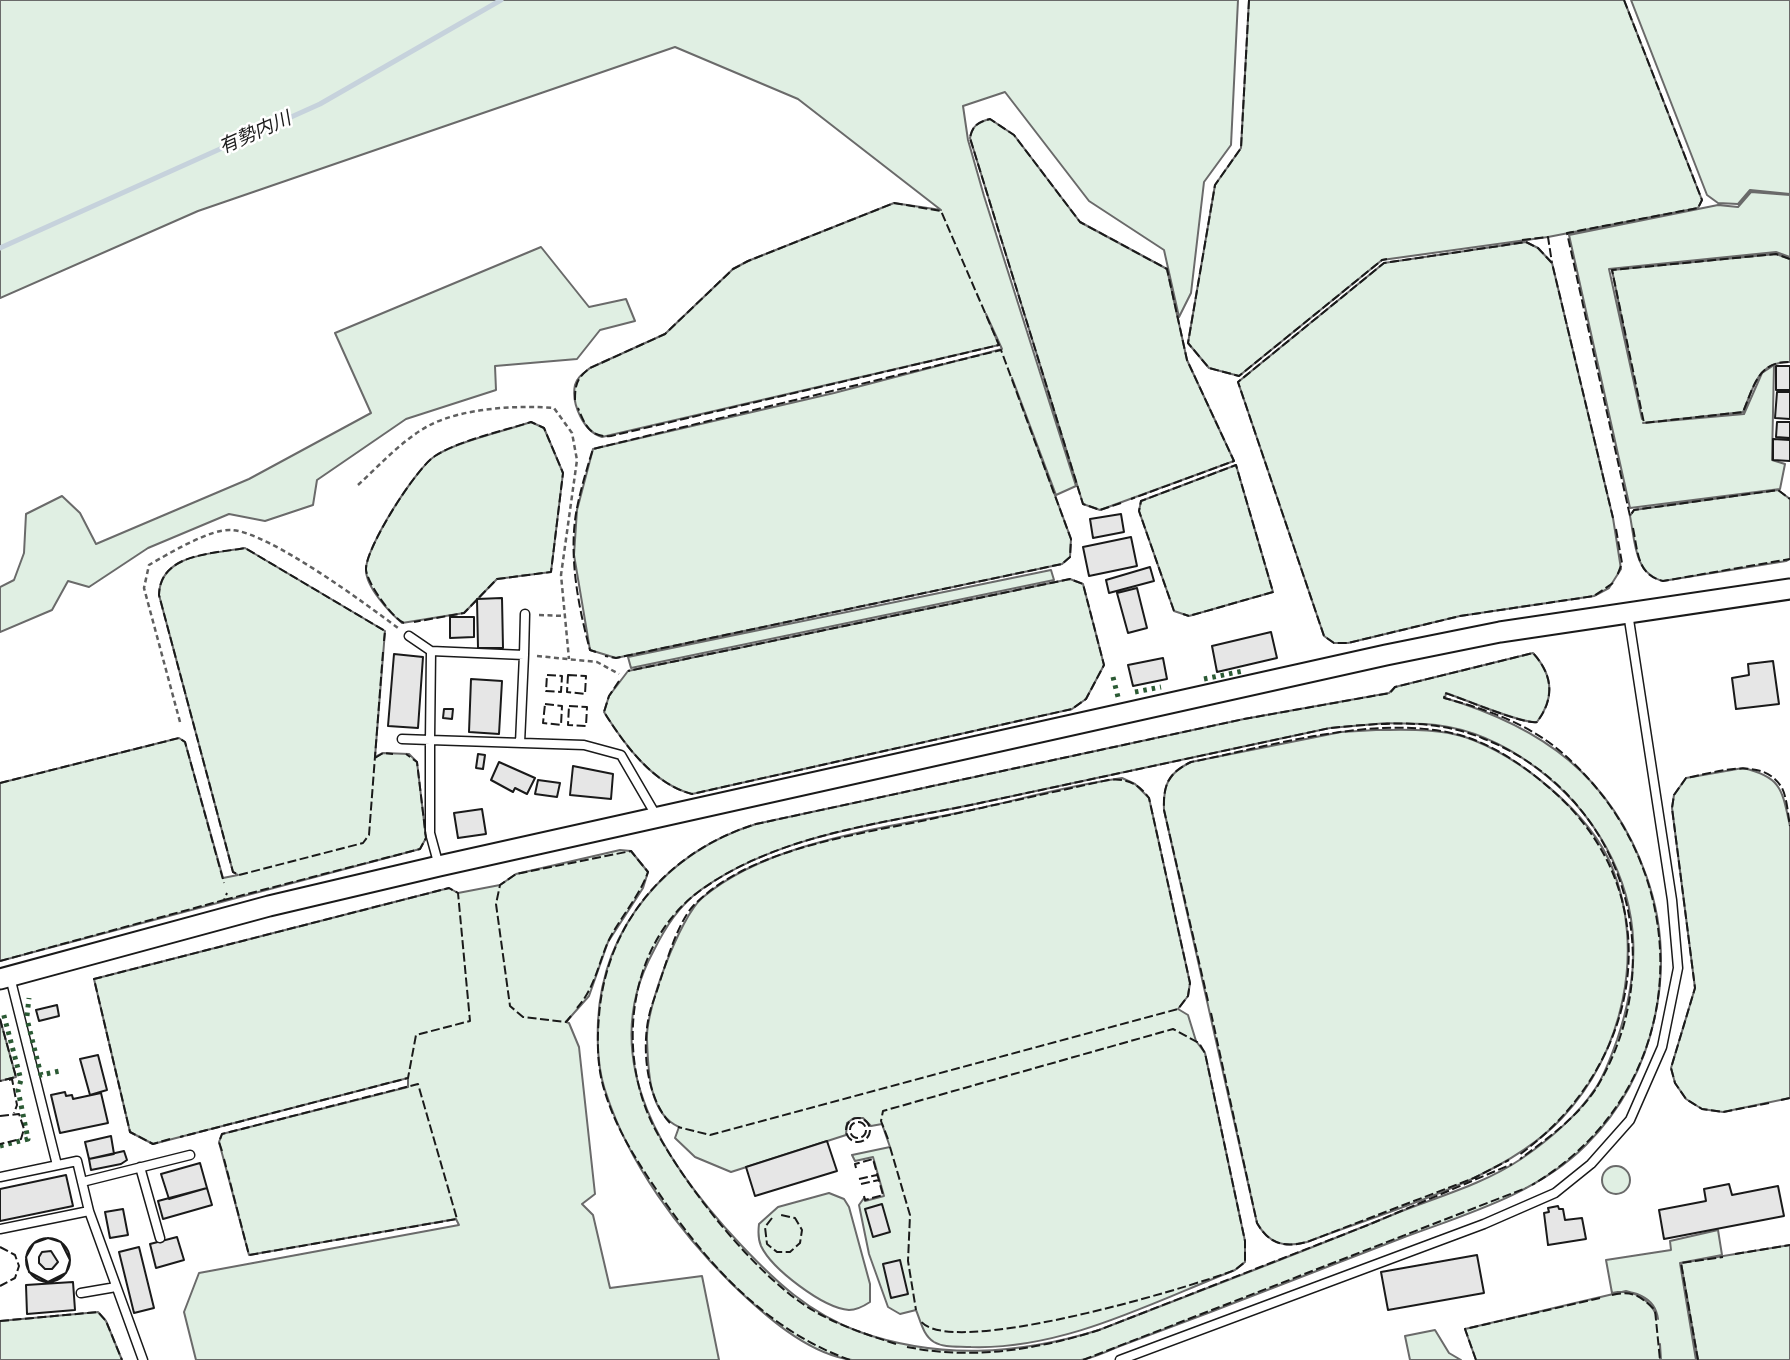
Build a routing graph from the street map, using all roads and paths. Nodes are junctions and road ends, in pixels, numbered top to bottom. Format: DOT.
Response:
graph roads {
  1 [pos="358,485"];
  2 [pos="1790,589"];
  3 [pos="1628,613"];
  4 [pos="525,614"];
  5 [pos="565,616"];
  6 [pos="409,636"];
  7 [pos="431,651"];
  8 [pos="524,655"];
  9 [pos="569,659"];
  10 [pos="619,674"];
  11 [pos="180,722"];
  12 [pos="402,739"];
  13 [pos="430,740"];
  14 [pos="520,743"];
  15 [pos="657,817"];
  16 [pos="439,866"];
  17 [pos="5,978"];
  18 [pos="190,1155"];
  19 [pos="57,1165"];
  20 [pos="140,1167"];
  21 [pos="0,1177"];
  22 [pos="82,1182"];
  23 [pos="89,1211"];
  24 [pos="0,1229"];
  25 [pos="160,1238"];
  26 [pos="116,1287"];
  27 [pos="81,1293"];
  28 [pos="143,1360"];
  29 [pos="1119,1360"];
  1 -- 5 [label="path"];
  2 -- 3 [label="street"];
  3 -- 15 [label="street"];
  3 -- 29 [label="lane"];
  4 -- 5 [label="path"];
  4 -- 8 [label="lane"];
  5 -- 9 [label="path"];
  6 -- 7 [label="lane"];
  6 -- 11 [label="path"];
  7 -- 8 [label="lane"];
  7 -- 13 [label="lane"];
  8 -- 9 [label="path"];
  8 -- 14 [label="lane"];
  9 -- 10 [label="path"];
  12 -- 13 [label="lane"];
  13 -- 14 [label="lane"];
  13 -- 16 [label="lane"];
  14 -- 15 [label="lane"];
  15 -- 16 [label="street"];
  16 -- 17 [label="street"];
  17 -- 19 [label="lane"];
  18 -- 20 [label="lane"];
  19 -- 21 [label="lane"];
  19 -- 22 [label="lane"];
  20 -- 22 [label="lane"];
  20 -- 25 [label="lane"];
  22 -- 23 [label="lane"];
  23 -- 24 [label="lane"];
  23 -- 26 [label="lane"];
  26 -- 27 [label="lane"];
  26 -- 28 [label="lane"];
}
